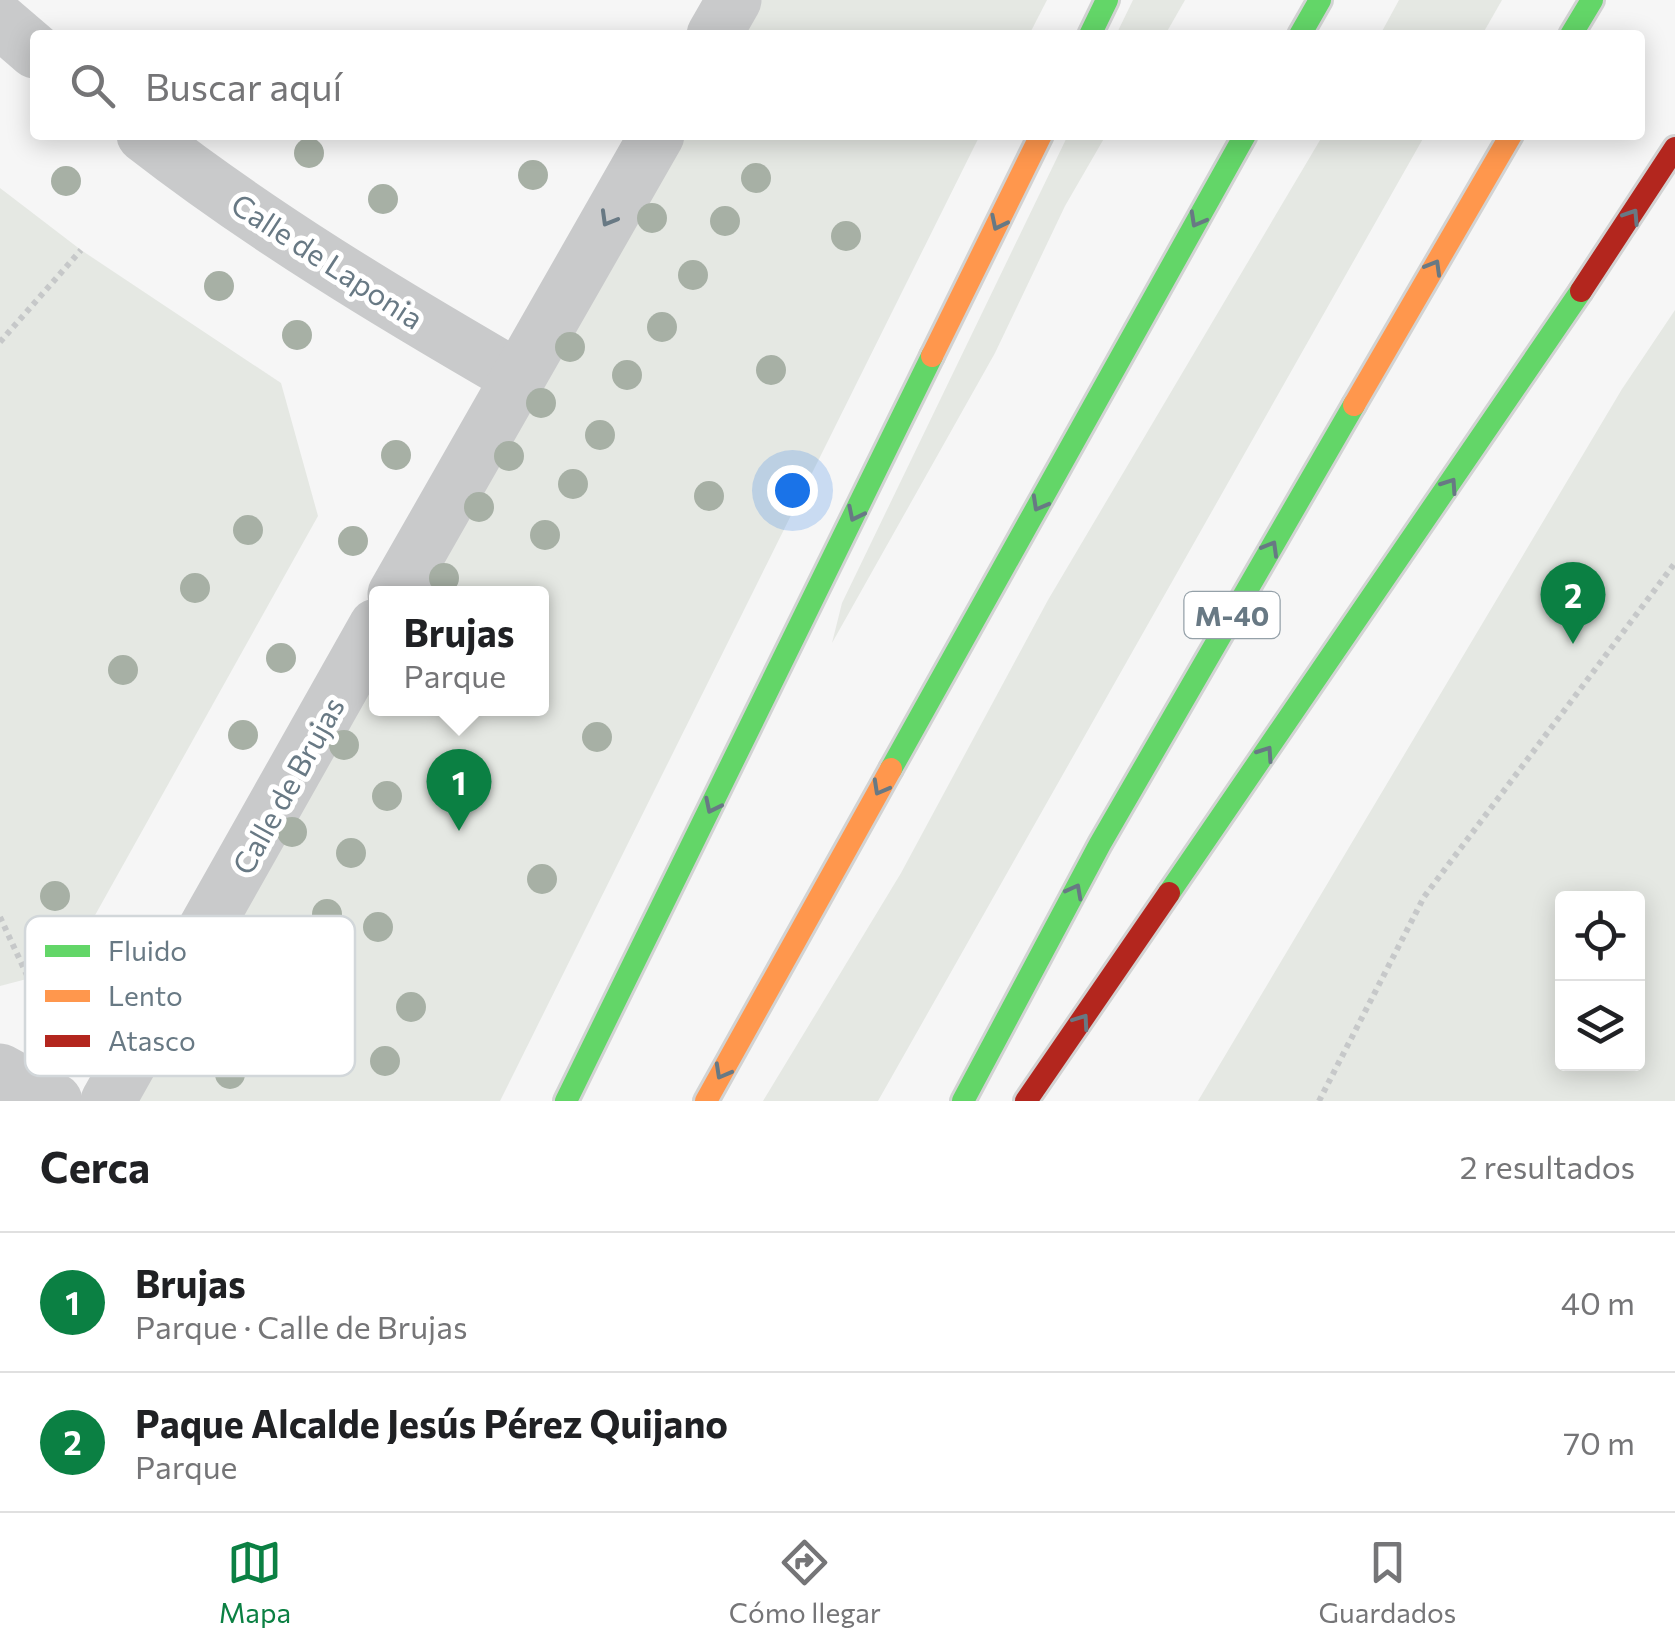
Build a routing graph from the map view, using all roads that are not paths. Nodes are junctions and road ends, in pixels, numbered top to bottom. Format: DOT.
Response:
graph roads {
  1 [pos="734,0"];
  2 [pos="1107,0"];
  3 [pos="1320,0"];
  4 [pos="1592,0"];
  5 [pos="0,21"];
  6 [pos="717,30"];
  7 [pos="1092,30"];
  8 [pos="1303,30"];
  9 [pos="1574,30"];
  10 [pos="30,47"];
  11 [pos="151,140"];
  12 [pos="653,140"];
  13 [pos="1039,140"];
  14 [pos="1241,140"];
  15 [pos="1508,140"];
  16 [pos="1675,148"];
  17 [pos="517,377"];
  18 [pos="399,586"];
  19 [pos="369,638"];
  20 [pos="212,916"];
  21 [pos="0,1071"];
  22 [pos="122,1076"];
  23 [pos="55,1101"];
  24 [pos="108,1101"];
  25 [pos="566,1101"];
  26 [pos="706,1101"];
  27 [pos="964,1101"];
  28 [pos="1026,1101"];
  1 -- 6 [label="street"];
  2 -- 7 [label="highway"];
  3 -- 8 [label="highway"];
  4 -- 9 [label="highway"];
  5 -- 10 [label="street"];
  11 -- 17 [label="street, Calle de Laponia"];
  12 -- 17 [label="street, one-way"];
  13 -- 25 [label="highway, one-way"];
  14 -- 26 [label="highway, one-way"];
  27 -- 15 [label="highway, M-40, one-way"];
  28 -- 16 [label="highway, one-way"];
  17 -- 18 [label="street"];
  19 -- 20 [label="street, Calle de Brujas"];
  21 -- 23 [label="street"];
  22 -- 24 [label="street, Calle de Brujas"];
}
